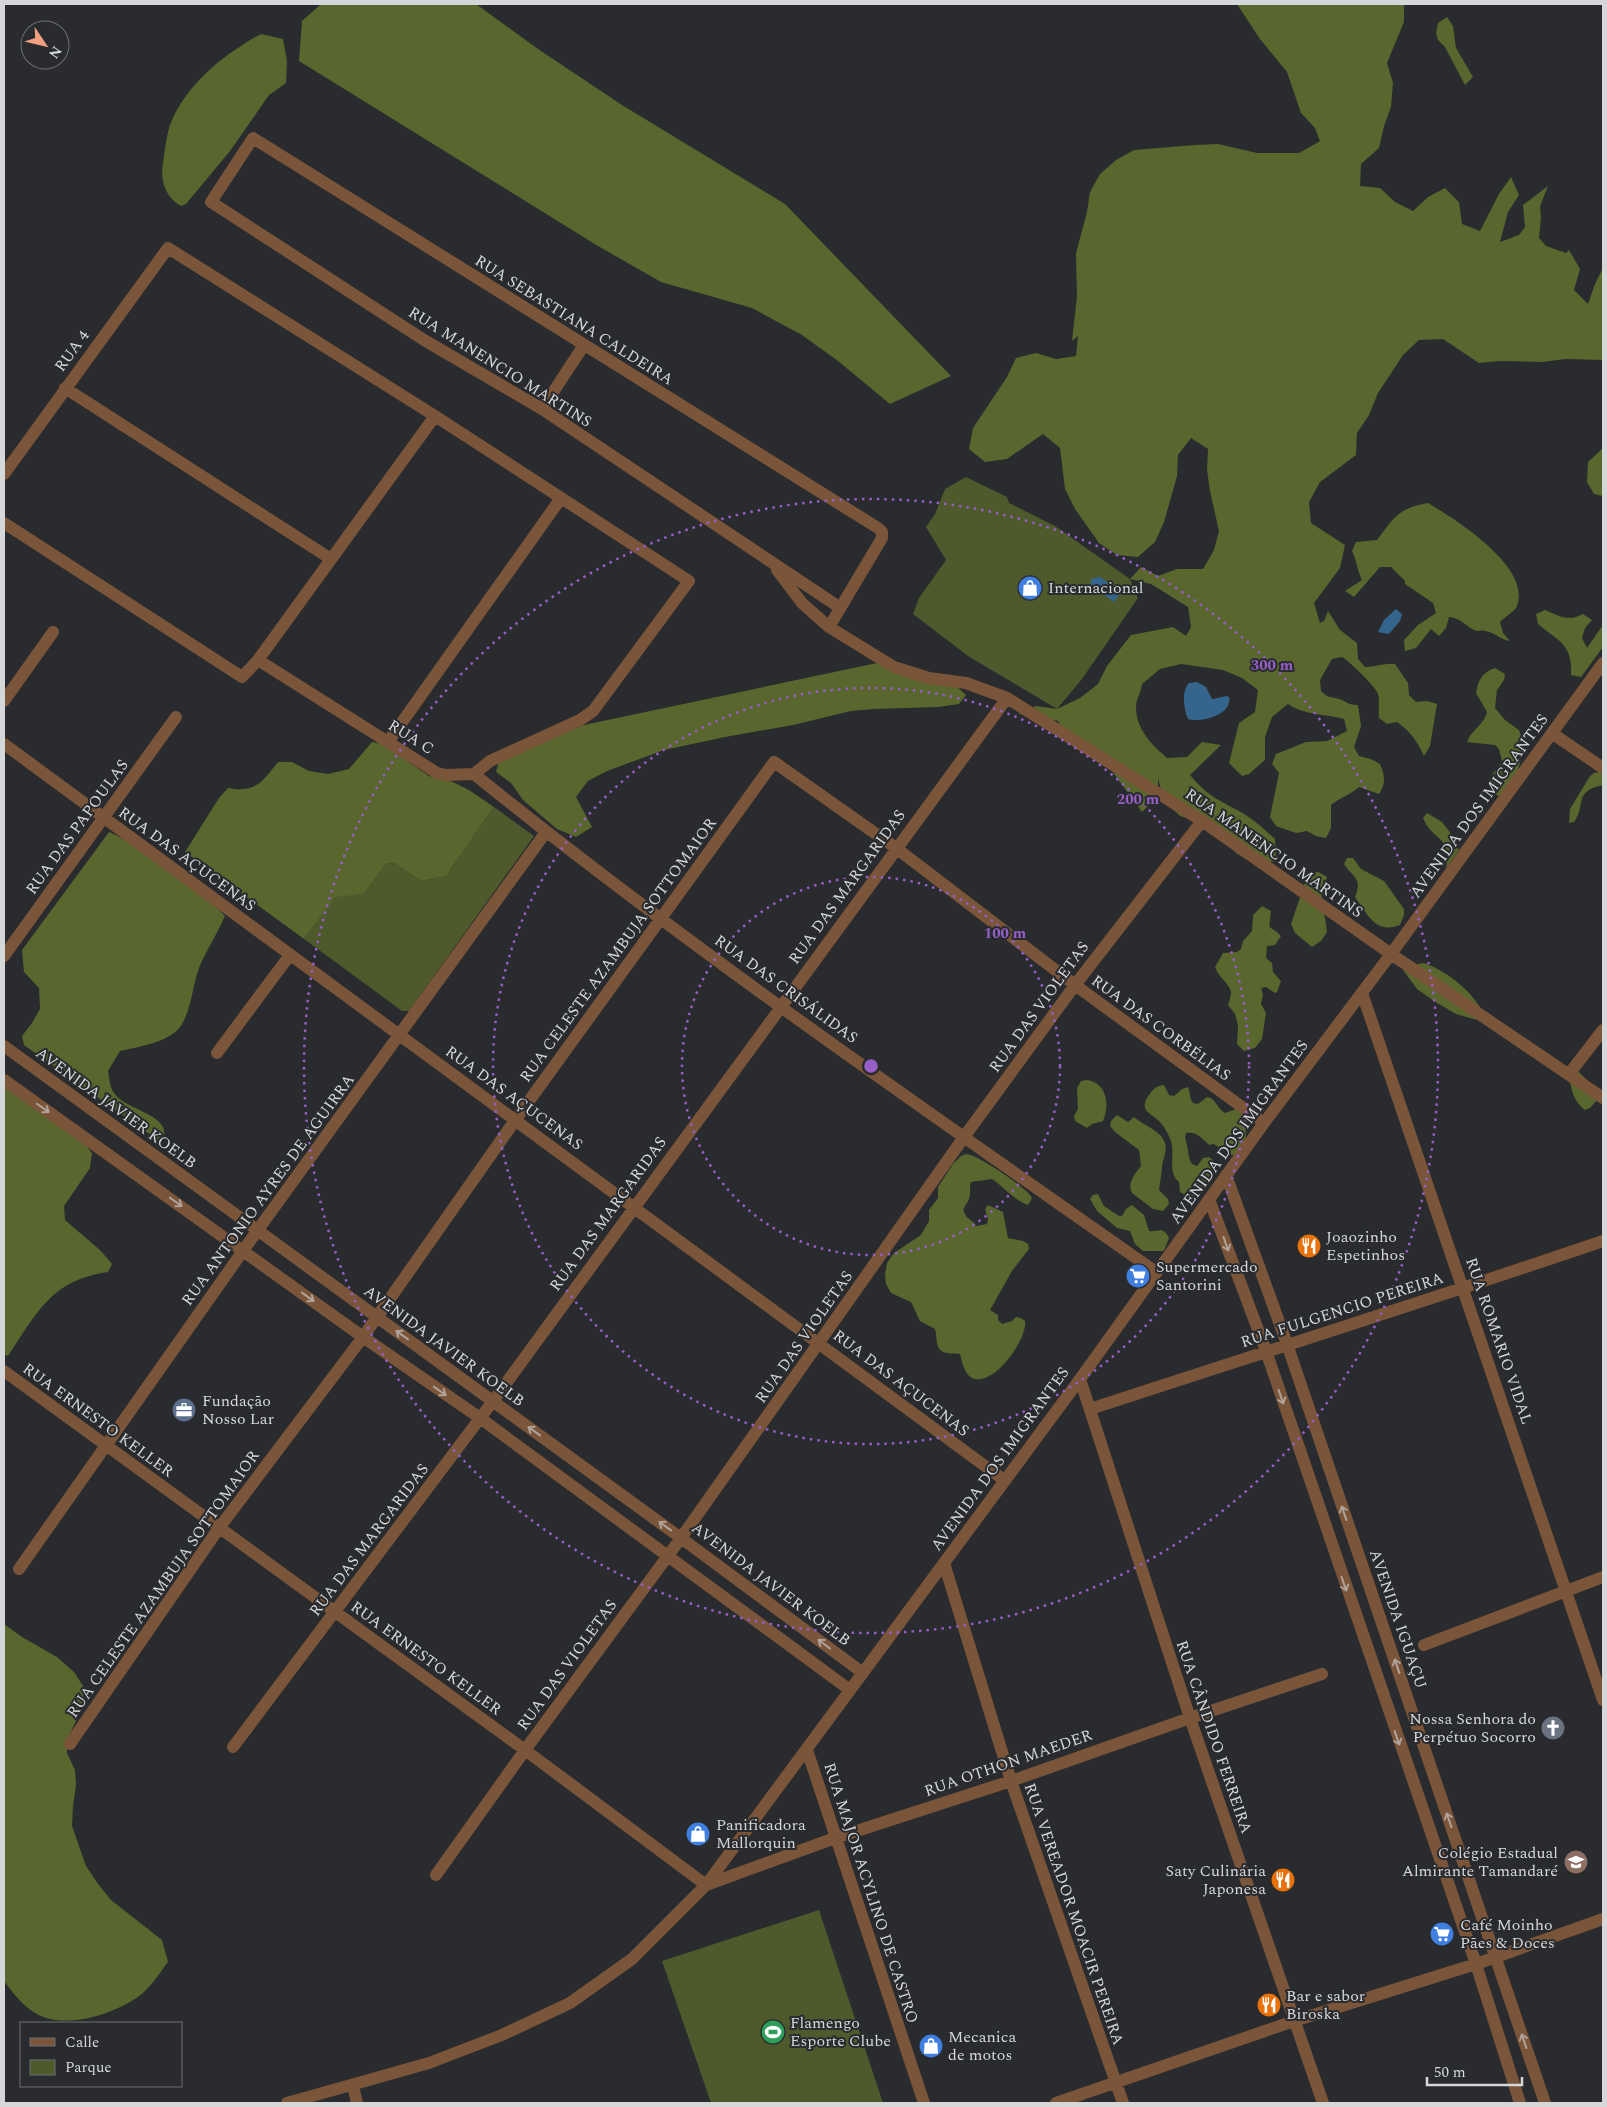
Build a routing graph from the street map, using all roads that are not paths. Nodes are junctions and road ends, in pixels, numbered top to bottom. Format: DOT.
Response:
graph roads {
  1 [pos="253,138"];
  2 [pos="584,345"];
  3 [pos="66,388"];
  4 [pos="542,410"];
  5 [pos="435,416"];
  6 [pos="4,474"];
  7 [pos="561,498"];
  8 [pos="4,523"];
  9 [pos="332,560"];
  10 [pos="771,562"];
  11 [pos="839,607"];
  12 [pos="829,627"];
  13 [pos="53,632"];
  14 [pos="258,660"];
  15 [pos="1603,663"];
  16 [pos="1007,698"];
  17 [pos="4,701"];
  18 [pos="176,717"];
  19 [pos="1552,734"];
  20 [pos="388,742"];
  21 [pos="4,744"];
  22 [pos="774,762"];
  23 [pos="1603,768"];
  24 [pos="474,774"];
  25 [pos="104,818"];
  26 [pos="1202,821"];
  27 [pos="546,832"];
  28 [pos="896,848"];
  29 [pos="661,918"];
  30 [pos="4,954"];
  31 [pos="1391,954"];
  32 [pos="290,955"];
  33 [pos="1074,985"];
  34 [pos="1362,993"];
  35 [pos="780,1007"];
  36 [pos="1603,1030"];
  37 [pos="400,1035"];
  38 [pos="4,1046"];
  39 [pos="217,1053"];
  40 [pos="1569,1074"];
  41 [pos="4,1080"];
  42 [pos="1603,1098"];
  43 [pos="516,1120"];
  44 [pos="1264,1123"];
  45 [pos="964,1137"];
  46 [pos="1226,1175"];
  47 [pos="1209,1199"];
  48 [pos="634,1206"];
  49 [pos="257,1230"];
  50 [pos="1603,1241"];
  51 [pos="243,1250"];
  52 [pos="1156,1272"];
  53 [pos="1464,1288"];
  54 [pos="377,1317"];
  55 [pos="363,1337"];
  56 [pos="820,1343"];
  57 [pos="1287,1344"];
  58 [pos="1266,1351"];
  59 [pos="4,1371"];
  60 [pos="1080,1379"];
  61 [pos="493,1402"];
  62 [pos="1090,1409"];
  63 [pos="480,1418"];
  64 [pos="106,1445"];
  65 [pos="1004,1480"];
  66 [pos="219,1528"];
  67 [pos="681,1538"];
  68 [pos="666,1557"];
  69 [pos="944,1562"];
  70 [pos="19,1569"];
  71 [pos="1603,1577"];
  72 [pos="1566,1590"];
  73 [pos="335,1612"];
  74 [pos="1424,1645"];
  75 [pos="863,1673"];
  76 [pos="1322,1674"];
  77 [pos="850,1690"];
  78 [pos="1603,1700"];
  79 [pos="1190,1718"];
  80 [pos="70,1744"];
  81 [pos="233,1747"];
  82 [pos="525,1750"];
  83 [pos="807,1750"];
  84 [pos="1011,1781"];
  85 [pos="835,1838"];
  86 [pos="436,1875"];
  87 [pos="706,1885"];
  88 [pos="1603,1919"];
  89 [pos="1495,1957"];
  90 [pos="1476,1964"];
  91 [pos="1294,2021"];
  92 [pos="1116,2083"];
  93 [pos="353,2086"];
  94 [pos="287,2103"];
  95 [pos="357,2103"];
  96 [pos="924,2103"];
  97 [pos="1056,2103"];
  98 [pos="1124,2103"];
  99 [pos="1323,2103"];
  100 [pos="1520,2103"];
  101 [pos="1545,2103"];
  1 -- 2 [label="street, RUA SEBASTIANA CALDEIRA"];
  1 -- 4 [label="street, RUA MANENCIO MARTINS"];
  2 -- 4 [label="street"];
  2 -- 11 [label="street, RUA SEBASTIANA CALDEIRA"];
  3 -- 5 [label="street, RUA 4"];
  3 -- 6 [label="street, RUA 4"];
  3 -- 9 [label="street"];
  4 -- 10 [label="street, RUA MANENCIO MARTINS"];
  5 -- 7 [label="street"];
  5 -- 9 [label="street"];
  7 -- 20 [label="street"];
  7 -- 24 [label="street"];
  8 -- 14 [label="street"];
  9 -- 14 [label="street"];
  10 -- 11 [label="street, RUA MANENCIO MARTINS"];
  10 -- 12 [label="street, RUA MANENCIO MARTINS"];
  11 -- 12 [label="street"];
  12 -- 16 [label="street, RUA MANENCIO MARTINS"];
  13 -- 17 [label="street"];
  14 -- 20 [label="street, RUA C"];
  15 -- 19 [label="street, AVENIDA DOS IMIGRANTES"];
  16 -- 26 [label="street, RUA MANENCIO MARTINS"];
  16 -- 28 [label="street, RUA DAS MARGARIDAS"];
  18 -- 25 [label="street, RUA DAS PAPOULAS"];
  19 -- 23 [label="street"];
  19 -- 31 [label="street, AVENIDA DOS IMIGRANTES"];
  20 -- 24 [label="street, RUA C"];
  21 -- 25 [label="street, RUA DAS AÇUCENAS"];
  22 -- 28 [label="street, RUA DAS CORBÉLIAS"];
  22 -- 29 [label="street, RUA CELESTE AZAMBUJA SOTTOMAIOR"];
  24 -- 27 [label="street"];
  25 -- 30 [label="street, RUA DAS PAPOULAS"];
  25 -- 32 [label="street, RUA DAS AÇUCENAS"];
  26 -- 31 [label="street, RUA MANENCIO MARTINS"];
  26 -- 33 [label="street, RUA DAS VIOLETAS"];
  27 -- 29 [label="street, RUA DAS CRISÁLIDAS"];
  27 -- 37 [label="street, RUA ANTONIO AYRES DE AGUIRRA"];
  28 -- 33 [label="street, RUA DAS CORBÉLIAS"];
  28 -- 35 [label="street, RUA DAS MARGARIDAS"];
  29 -- 35 [label="street, RUA DAS CRISÁLIDAS"];
  29 -- 43 [label="street, RUA CELESTE AZAMBUJA SOTTOMAIOR"];
  31 -- 34 [label="street, AVENIDA DOS IMIGRANTES"];
  31 -- 40 [label="street, RUA MANENCIO MARTINS"];
  32 -- 37 [label="street, RUA DAS AÇUCENAS"];
  32 -- 39 [label="street"];
  33 -- 44 [label="street, RUA DAS CORBÉLIAS"];
  33 -- 45 [label="street, RUA DAS VIOLETAS"];
  34 -- 44 [label="street, AVENIDA DOS IMIGRANTES"];
  34 -- 53 [label="street, RUA ROMARIO VIDAL"];
  35 -- 45 [label="street, RUA DAS CRISÁLIDAS"];
  35 -- 48 [label="street, RUA DAS MARGARIDAS"];
  36 -- 40 [label="street"];
  37 -- 43 [label="street, RUA DAS AÇUCENAS"];
  37 -- 49 [label="street, RUA ANTONIO AYRES DE AGUIRRA"];
  38 -- 49 [label="street, AVENIDA JAVIER KOELB"];
  40 -- 42 [label="street, RUA MANENCIO MARTINS"];
  41 -- 51 [label="street, one-way"];
  43 -- 48 [label="street, RUA DAS AÇUCENAS"];
  43 -- 54 [label="street, RUA CELESTE AZAMBUJA SOTTOMAIOR"];
  44 -- 46 [label="street, AVENIDA DOS IMIGRANTES"];
  45 -- 52 [label="street, RUA DAS CRISÁLIDAS"];
  45 -- 56 [label="street, RUA DAS VIOLETAS"];
  46 -- 47 [label="street, AVENIDA DOS IMIGRANTES"];
  46 -- 57 [label="street, AVENIDA IGUAÇU"];
  47 -- 52 [label="street, AVENIDA DOS IMIGRANTES"];
  47 -- 58 [label="street, one-way"];
  48 -- 56 [label="street, RUA DAS AÇUCENAS"];
  48 -- 61 [label="street, RUA DAS MARGARIDAS"];
  49 -- 51 [label="street, RUA ANTONIO AYRES DE AGUIRRA"];
  49 -- 54 [label="street, AVENIDA JAVIER KOELB"];
  50 -- 53 [label="street, RUA FULGENCIO PEREIRA"];
  51 -- 55 [label="street, one-way"];
  51 -- 64 [label="street, RUA ANTONIO AYRES DE AGUIRRA"];
  52 -- 60 [label="street, AVENIDA DOS IMIGRANTES"];
  53 -- 57 [label="street, RUA FULGENCIO PEREIRA"];
  53 -- 72 [label="street, RUA ROMARIO VIDAL"];
  54 -- 55 [label="street, RUA CELESTE AZAMBUJA SOTTOMAIOR"];
  61 -- 54 [label="street, AVENIDA JAVIER KOELB, one-way"];
  55 -- 63 [label="street, one-way"];
  55 -- 66 [label="street, RUA CELESTE AZAMBUJA SOTTOMAIOR"];
  56 -- 65 [label="street, RUA DAS AÇUCENAS"];
  56 -- 67 [label="street, RUA DAS VIOLETAS"];
  57 -- 58 [label="street, RUA FULGENCIO PEREIRA"];
  89 -- 57 [label="street, AVENIDA IGUAÇU, one-way"];
  58 -- 62 [label="street, RUA FULGENCIO PEREIRA"];
  58 -- 90 [label="street, one-way"];
  59 -- 64 [label="street, RUA ERNESTO KELLER"];
  60 -- 62 [label="street, RUA CÂNDIDO FERREIRA"];
  60 -- 65 [label="street, AVENIDA DOS IMIGRANTES"];
  61 -- 63 [label="street, RUA DAS MARGARIDAS"];
  67 -- 61 [label="street, AVENIDA JAVIER KOELB, one-way"];
  62 -- 79 [label="street, RUA CÂNDIDO FERREIRA"];
  63 -- 68 [label="street"];
  63 -- 73 [label="street, RUA DAS MARGARIDAS"];
  64 -- 66 [label="street, RUA ERNESTO KELLER"];
  64 -- 70 [label="street, RUA ANTONIO AYRES DE AGUIRRA"];
  65 -- 69 [label="street, AVENIDA DOS IMIGRANTES"];
  66 -- 73 [label="street, RUA ERNESTO KELLER"];
  66 -- 80 [label="street, RUA CELESTE AZAMBUJA SOTTOMAIOR"];
  67 -- 68 [label="street, RUA DAS VIOLETAS"];
  75 -- 67 [label="street, AVENIDA JAVIER KOELB, one-way"];
  68 -- 77 [label="street"];
  68 -- 82 [label="street, RUA DAS VIOLETAS"];
  69 -- 75 [label="street, AVENIDA DOS IMIGRANTES"];
  69 -- 84 [label="street, RUA VEREADOR MOACIR PEREIRA"];
  71 -- 72 [label="street"];
  72 -- 74 [label="street"];
  72 -- 78 [label="street, RUA ROMARIO VIDAL"];
  73 -- 81 [label="street, RUA DAS MARGARIDAS"];
  73 -- 82 [label="street, RUA ERNESTO KELLER"];
  75 -- 77 [label="street, AVENIDA DOS IMIGRANTES"];
  76 -- 79 [label="street, RUA OTHON MAEDER"];
  77 -- 83 [label="street, AVENIDA DOS IMIGRANTES"];
  79 -- 84 [label="street, RUA OTHON MAEDER"];
  79 -- 91 [label="street, RUA CÂNDIDO FERREIRA"];
  82 -- 86 [label="street, RUA DAS VIOLETAS"];
  82 -- 87 [label="street, RUA ERNESTO KELLER"];
  83 -- 85 [label="street, RUA MAJOR ACYLINO DE CASTRO"];
  83 -- 87 [label="street, AVENIDA DOS IMIGRANTES"];
  84 -- 85 [label="street, RUA OTHON MAEDER"];
  84 -- 92 [label="street, RUA VEREADOR MOACIR PEREIRA"];
  85 -- 87 [label="street, RUA OTHON MAEDER"];
  85 -- 96 [label="street, RUA MAJOR ACYLINO DE CASTRO"];
  87 -- 93 [label="street, AVENIDA DOS IMIGRANTES"];
  88 -- 89 [label="street"];
  89 -- 90 [label="street"];
  101 -- 89 [label="street, AVENIDA IGUAÇU, one-way"];
  90 -- 91 [label="street"];
  90 -- 100 [label="street"];
  91 -- 92 [label="street"];
  91 -- 99 [label="street, RUA CÂNDIDO FERREIRA"];
  92 -- 97 [label="street"];
  92 -- 98 [label="street, RUA VEREADOR MOACIR PEREIRA"];
  93 -- 94 [label="street, AVENIDA DOS IMIGRANTES"];
  93 -- 95 [label="street"];
}
